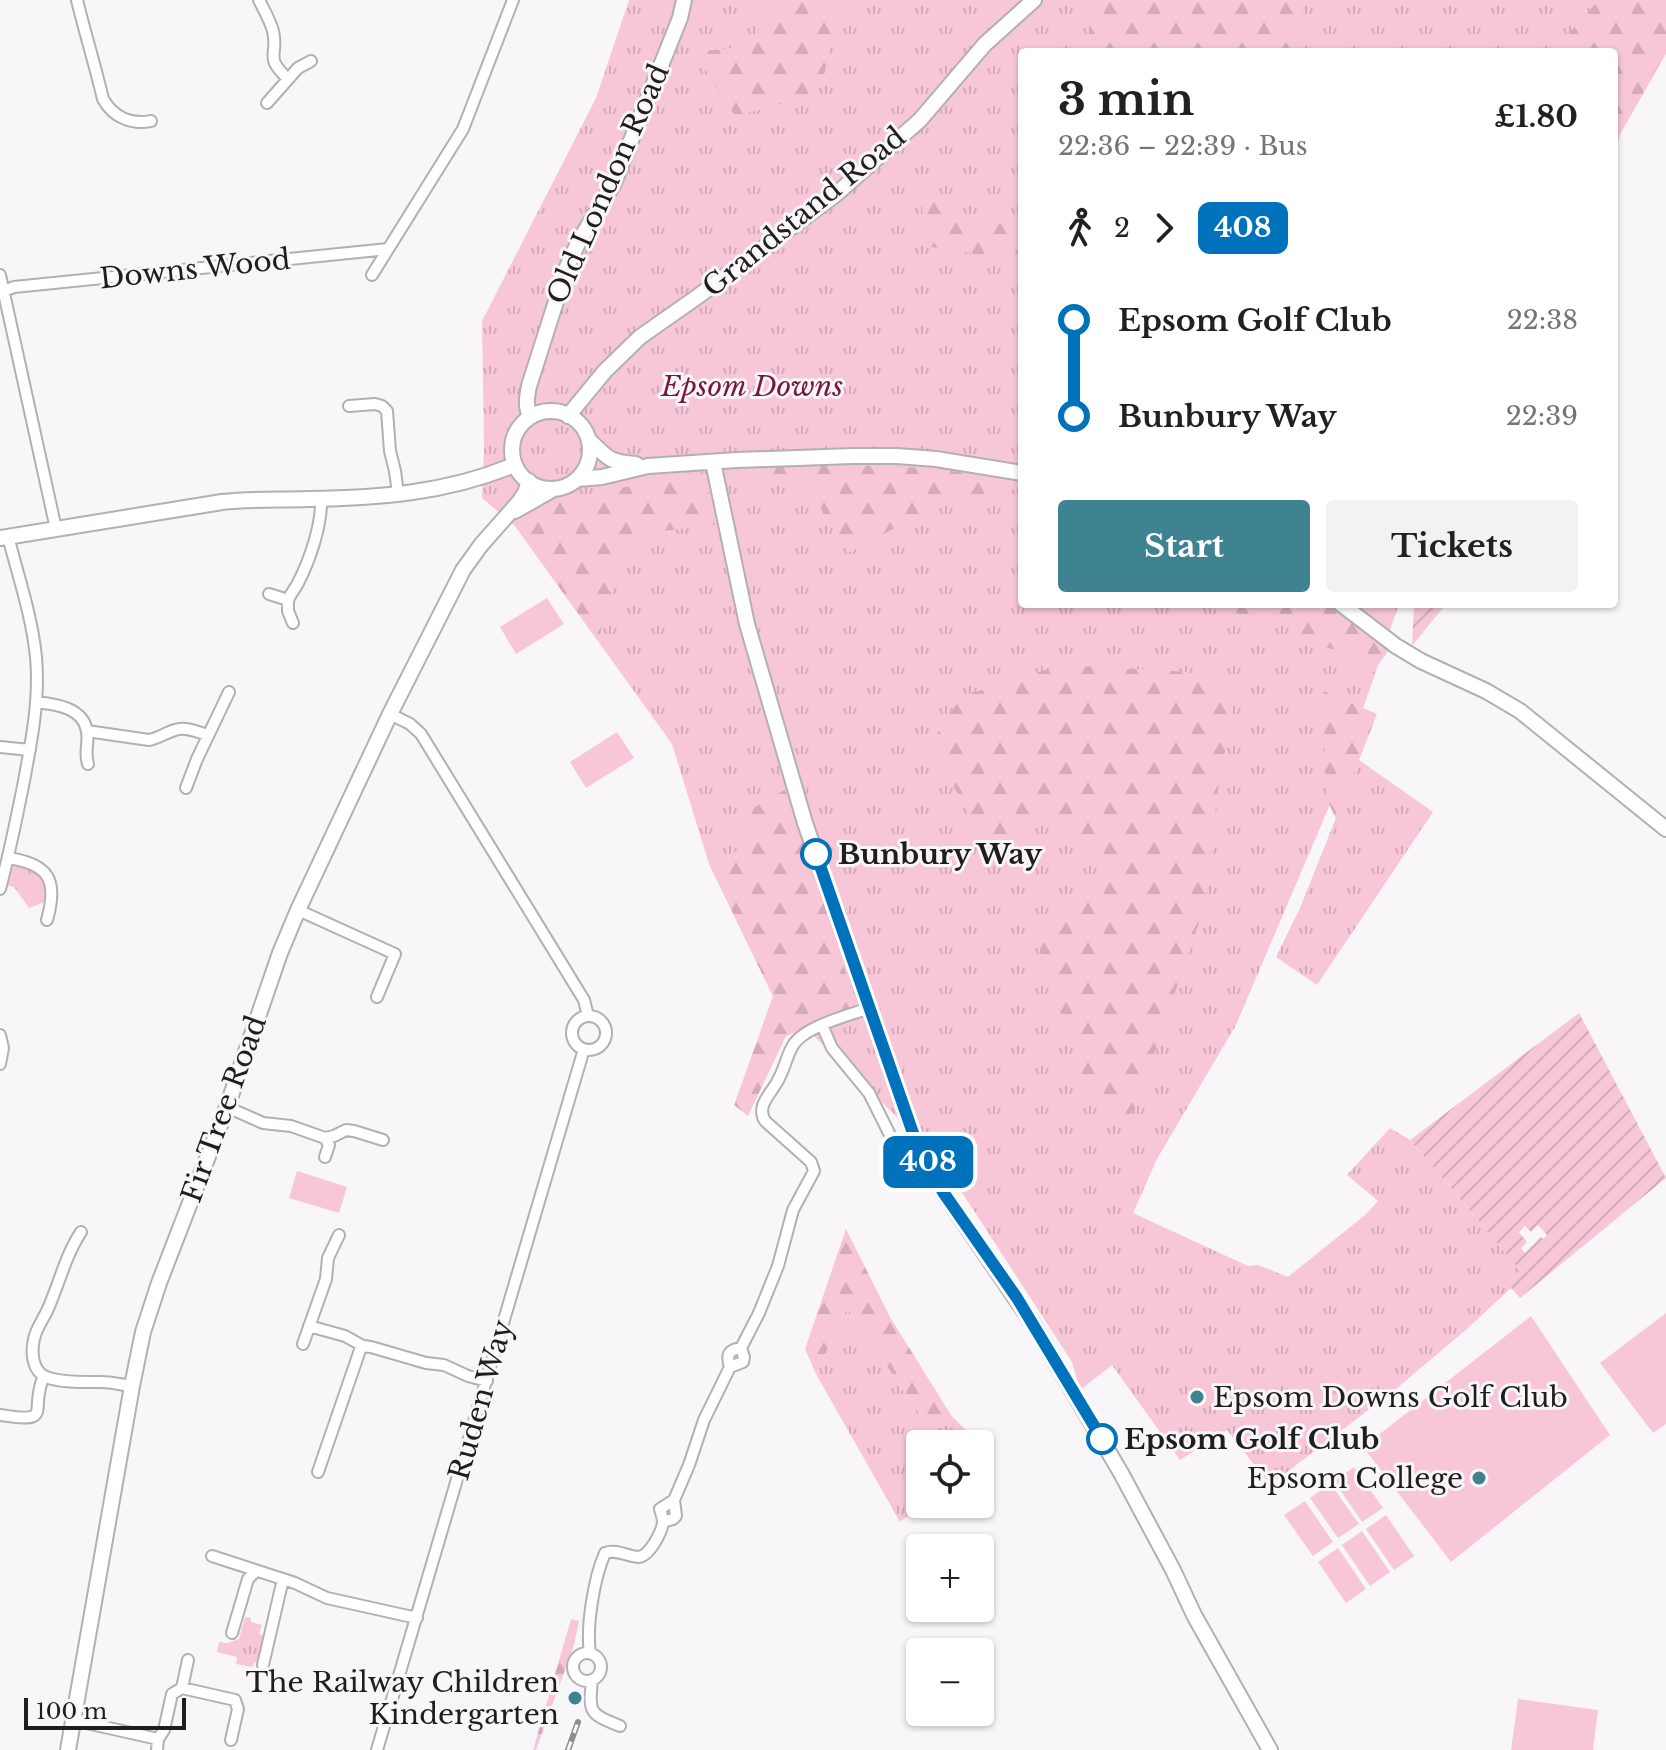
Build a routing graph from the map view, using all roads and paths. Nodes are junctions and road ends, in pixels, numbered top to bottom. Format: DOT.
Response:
graph roads {
  1 [pos="77,0"];
  2 [pos="259,0"];
  3 [pos="513,0"];
  4 [pos="684,0"];
  5 [pos="1034,0"];
  6 [pos="311,61"];
  7 [pos="288,79"];
  8 [pos="267,103"];
  9 [pos="151,121"];
  10 [pos="388,249"];
  11 [pos="0,275"];
  12 [pos="372,275"];
  13 [pos="2,293"];
  14 [pos="349,406"];
  15 [pos="530,416"];
  16 [pos="568,416"];
  17 [pos="589,440"];
  18 [pos="713,462"];
  19 [pos="514,465"];
  20 [pos="648,466"];
  21 [pos="1018,472"];
  22 [pos="577,479"];
  23 [pos="529,481"];
  24 [pos="552,490"];
  25 [pos="398,494"];
  26 [pos="321,499"];
  27 [pos="509,515"];
  28 [pos="56,529"];
  29 [pos="4,537"];
  30 [pos="269,594"];
  31 [pos="288,600"];
  32 [pos="1346,608"];
  33 [pos="293,623"];
  34 [pos="229,692"];
  35 [pos="36,702"];
  36 [pos="390,714"];
  37 [pos="87,731"];
  38 [pos="208,735"];
  39 [pos="0,747"];
  40 [pos="30,750"];
  41 [pos="88,764"];
  42 [pos="186,788"];
  43 [pos="1666,829"];
  44 [pos="8,858"];
  45 [pos="0,889"];
  46 [pos="298,910"];
  47 [pos="47,920"];
  48 [pos="377,997"];
  49 [pos="869,1008"];
  50 [pos="588,1016"];
  51 [pos="822,1025"];
  52 [pos="0,1035"];
  53 [pos="584,1049"];
  54 [pos="0,1064"];
  55 [pos="227,1107"];
  56 [pos="889,1133"];
  57 [pos="325,1138"];
  58 [pos="383,1140"];
  59 [pos="325,1157"];
  60 [pos="81,1232"];
  61 [pos="339,1235"];
  62 [pos="309,1326"];
  63 [pos="303,1344"];
  64 [pos="363,1346"];
  65 [pos="44,1376"];
  66 [pos="487,1381"];
  67 [pos="132,1386"];
  68 [pos="0,1415"];
  69 [pos="318,1472"];
  70 [pos="212,1556"];
  71 [pos="256,1571"];
  72 [pos="283,1579"];
  73 [pos="417,1618"];
  74 [pos="232,1633"];
  75 [pos="590,1653"];
  76 [pos="188,1660"];
  77 [pos="263,1665"];
  78 [pos="592,1681"];
  79 [pos="182,1688"];
  80 [pos="73,1720"];
  81 [pos="620,1726"];
  82 [pos="231,1740"];
  83 [pos="158,1745"];
  84 [pos="68,1750"];
  85 [pos="377,1750"];
  86 [pos="1270,1750"];
  1 -- 9 [label="street"];
  2 -- 7 [label="street"];
  3 -- 10 [label="street"];
  4 -- 15 [label="main road, Old London Road"];
  5 -- 16 [label="main road, Grandstand Road"];
  6 -- 7 [label="street"];
  7 -- 8 [label="street"];
  10 -- 12 [label="street"];
  10 -- 13 [label="street, Downs Wood"];
  11 -- 13 [label="street"];
  13 -- 28 [label="street"];
  14 -- 25 [label="street"];
  15 -- 16 [label="main road"];
  15 -- 19 [label="main road"];
  16 -- 17 [label="main road"];
  17 -- 20 [label="main road"];
  17 -- 22 [label="main road"];
  18 -- 20 [label="main road"];
  18 -- 21 [label="main road"];
  18 -- 49 [label="main road"];
  19 -- 23 [label="main road"];
  19 -- 25 [label="main road"];
  20 -- 22 [label="main road"];
  22 -- 24 [label="main road"];
  23 -- 24 [label="main road"];
  23 -- 27 [label="main road, Fir Tree Road"];
  24 -- 27 [label="main road, Fir Tree Road"];
  25 -- 26 [label="main road"];
  26 -- 28 [label="main road"];
  26 -- 31 [label="street"];
  27 -- 36 [label="main road, Fir Tree Road"];
  28 -- 29 [label="main road"];
  29 -- 35 [label="street"];
  30 -- 31 [label="street"];
  31 -- 33 [label="street"];
  32 -- 43 [label="main road"];
  34 -- 38 [label="street"];
  35 -- 37 [label="street"];
  35 -- 40 [label="street"];
  36 -- 46 [label="main road, Fir Tree Road"];
  36 -- 50 [label="street, Ruden Way"];
  37 -- 38 [label="street"];
  37 -- 41 [label="street"];
  38 -- 42 [label="street"];
  39 -- 40 [label="street"];
  40 -- 44 [label="street"];
  44 -- 45 [label="street"];
  44 -- 47 [label="street"];
  46 -- 48 [label="street"];
  46 -- 55 [label="main road, Fir Tree Road"];
  49 -- 51 [label="street"];
  49 -- 86 [label="main road"];
  50 -- 53 [label="street, Ruden Way"];
  50 -- 53 [label="street, Ruden Way"];
  51 -- 56 [label="street"];
  51 -- 75 [label="street"];
  52 -- 54 [label="street"];
  53 -- 66 [label="street, Ruden Way"];
  55 -- 57 [label="street"];
  55 -- 67 [label="main road, Fir Tree Road"];
  57 -- 58 [label="street"];
  57 -- 59 [label="street"];
  60 -- 65 [label="street"];
  61 -- 62 [label="street"];
  62 -- 63 [label="street"];
  62 -- 64 [label="street"];
  64 -- 66 [label="street"];
  64 -- 69 [label="street"];
  65 -- 67 [label="street"];
  65 -- 68 [label="street"];
  66 -- 73 [label="street, Ruden Way"];
  67 -- 80 [label="main road, Fir Tree Road"];
  70 -- 71 [label="street"];
  71 -- 72 [label="street"];
  71 -- 74 [label="street"];
  72 -- 73 [label="street"];
  72 -- 77 [label="street"];
  73 -- 85 [label="street, Ruden Way"];
  75 -- 78 [label="street"];
  75 -- 78 [label="street"];
  76 -- 79 [label="street"];
  78 -- 81 [label="street"];
  79 -- 82 [label="street"];
  79 -- 83 [label="street"];
  80 -- 83 [label="street"];
  80 -- 84 [label="main road, Fir Tree Road"];
}
